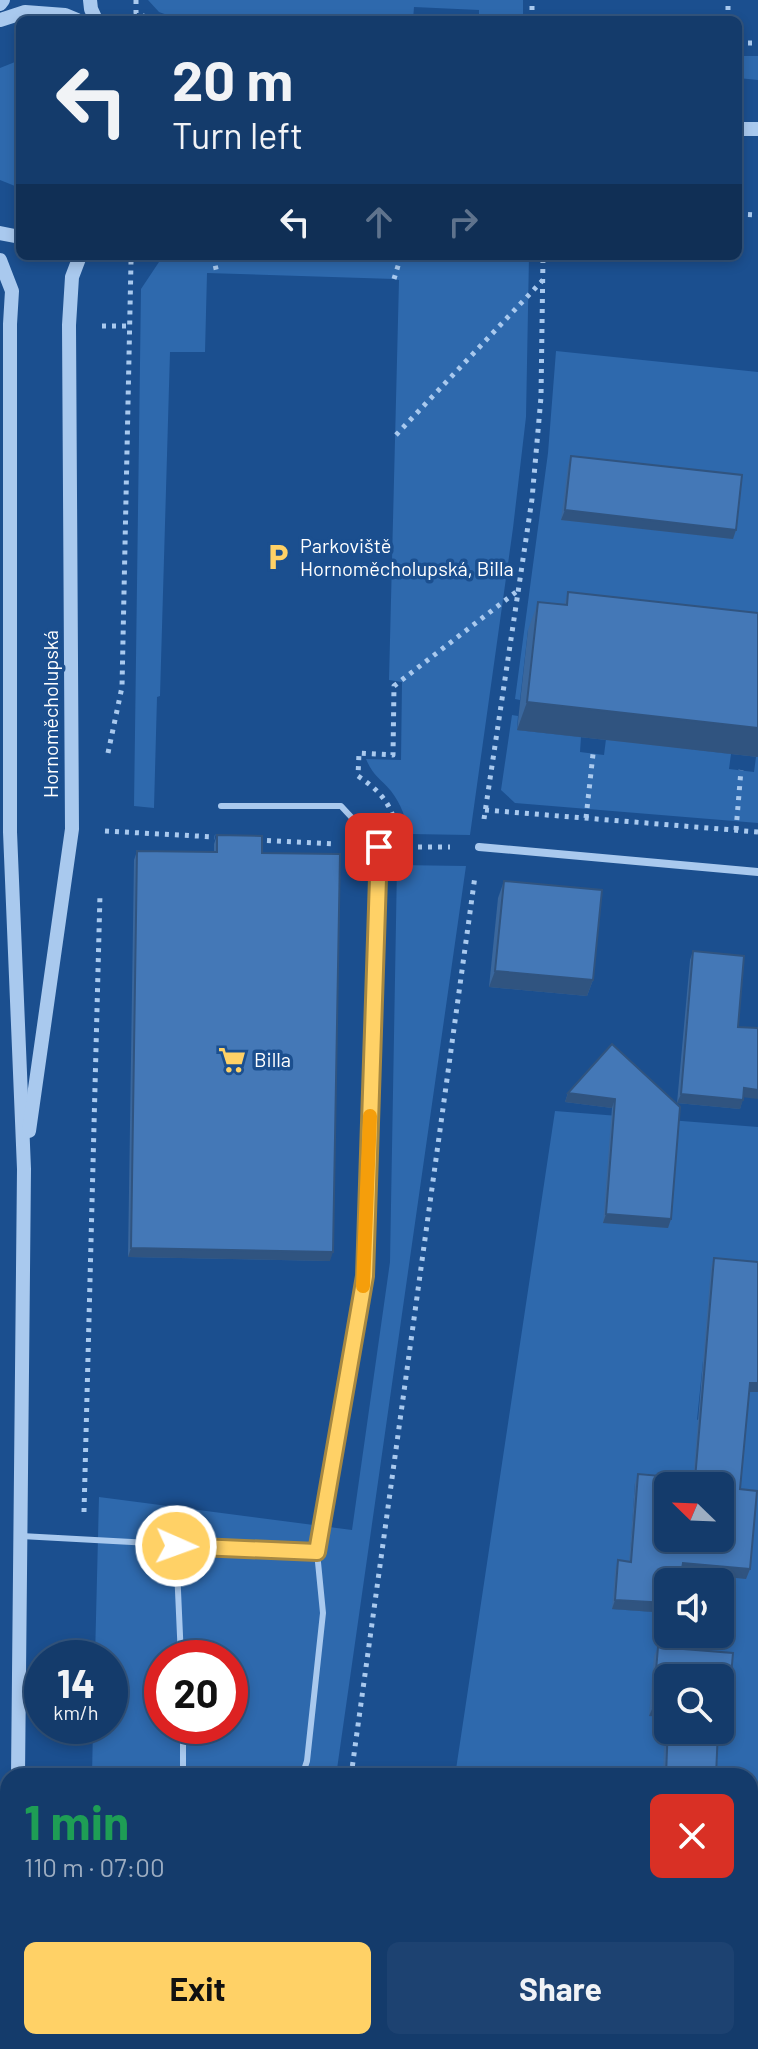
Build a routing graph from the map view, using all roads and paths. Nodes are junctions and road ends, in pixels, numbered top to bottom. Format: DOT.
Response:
graph roads {
  1 [pos="136,0"];
  2 [pos="67,16"];
  3 [pos="143,16"];
  4 [pos="0,20"];
  5 [pos="0,260"];
  6 [pos="78,260"];
  7 [pos="132,260"];
  8 [pos="214,260"];
  9 [pos="400,260"];
  10 [pos="543,260"];
  11 [pos="217,273"];
  12 [pos="394,279"];
  13 [pos="543,280"];
  14 [pos="396,435"];
  15 [pos="517,591"];
  16 [pos="593,754"];
  17 [pos="106,762"];
  18 [pos="741,770"];
  19 [pos="221,806"];
  20 [pos="485,810"];
  21 [pos="586,818"];
  22 [pos="102,830"];
  23 [pos="736,830"];
  24 [pos="758,832"];
  25 [pos="225,838"];
  26 [pos="256,839"];
  27 [pos="379,847"];
  28 [pos="400,847"];
  29 [pos="479,847"];
  30 [pos="758,872"];
  31 [pos="100,893"];
  32 [pos="24,1169"];
  33 [pos="21,1536"];
  34 [pos="83,1541"];
  35 [pos="176,1546"];
  36 [pos="317,1552"];
  37 [pos="180,1640"];
  38 [pos="183,1744"];
  39 [pos="18,1768"];
  40 [pos="183,1768"];
  41 [pos="305,1768"];
  42 [pos="352,1768"];
  1 -- 3 [label="path"];
  2 -- 4 [label="street"];
  5 -- 32 [label="street, Hornoměcholupská"];
  6 -- 32 [label="street, Hornoměcholupská"];
  7 -- 17 [label="path"];
  8 -- 11 [label="path"];
  9 -- 12 [label="path"];
  10 -- 13 [label="path"];
  13 -- 14 [label="path"];
  13 -- 15 [label="path"];
  15 -- 20 [label="path"];
  15 -- 28 [label="path"];
  16 -- 21 [label="path"];
  18 -- 23 [label="path"];
  19 -- 27 [label="lane"];
  20 -- 21 [label="path"];
  20 -- 29 [label="path"];
  21 -- 23 [label="path"];
  22 -- 25 [label="path"];
  23 -- 24 [label="path"];
  26 -- 27 [label="path"];
  27 -- 28 [label="path"];
  27 -- 36 [label="lane"];
  28 -- 29 [label="path"];
  29 -- 30 [label="street"];
  29 -- 42 [label="path"];
  31 -- 34 [label="path"];
  32 -- 33 [label="street, Hornoměcholupská"];
  33 -- 34 [label="lane"];
  33 -- 39 [label="street, Hornoměcholupská"];
  34 -- 35 [label="lane"];
  35 -- 36 [label="lane"];
  35 -- 37 [label="lane"];
  36 -- 41 [label="lane"];
  38 -- 40 [label="lane"];
}
